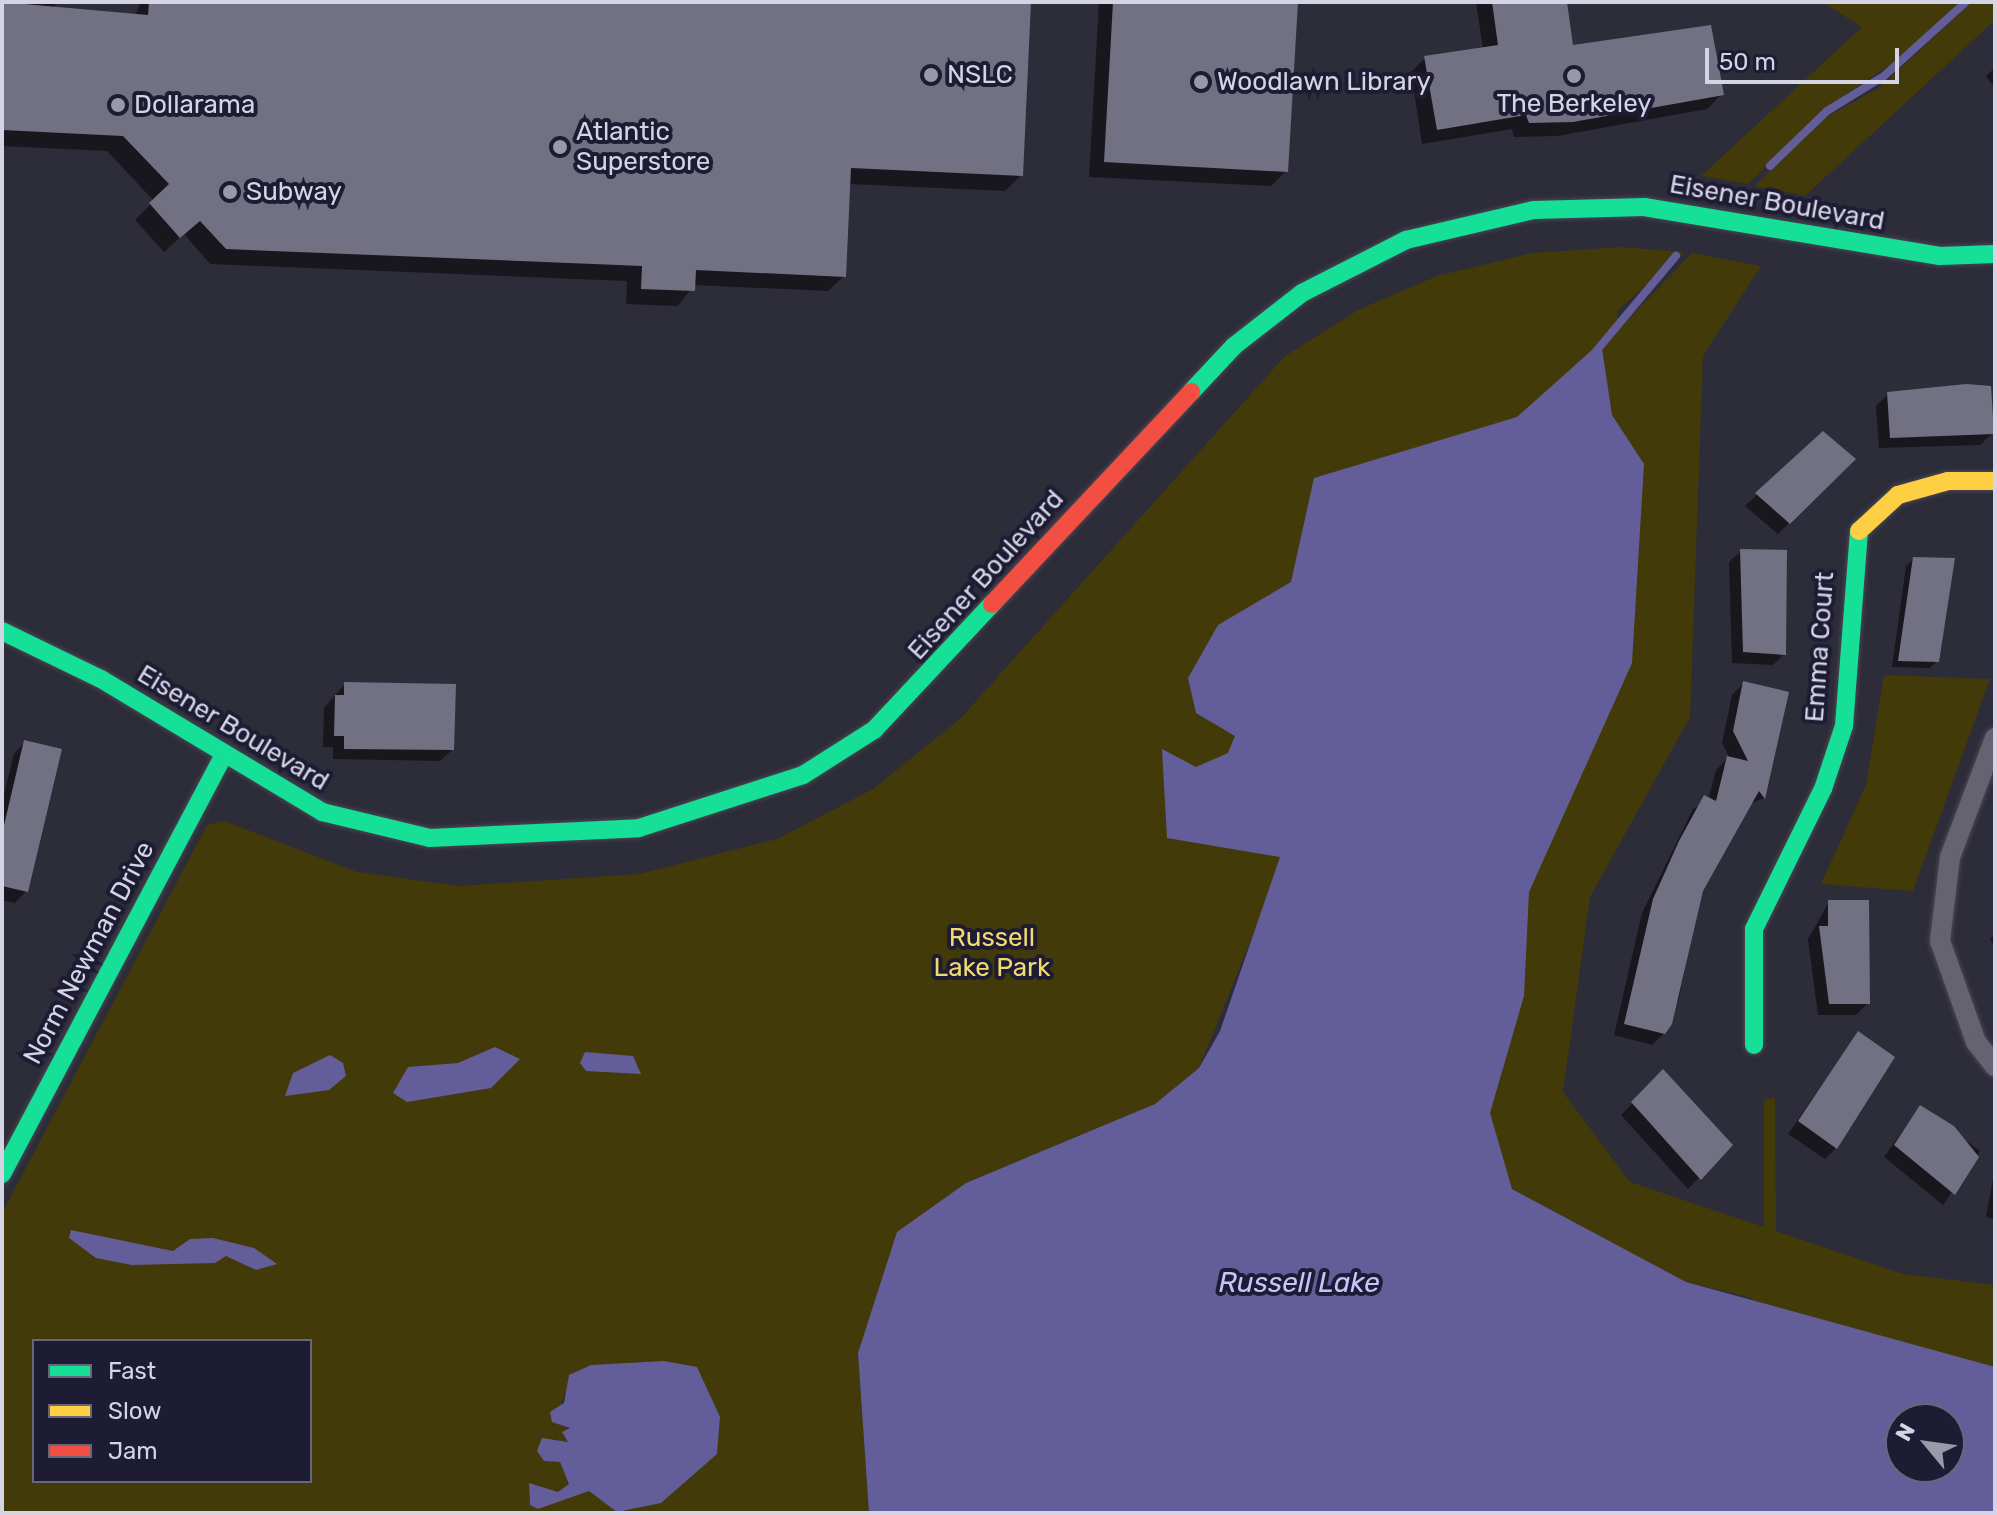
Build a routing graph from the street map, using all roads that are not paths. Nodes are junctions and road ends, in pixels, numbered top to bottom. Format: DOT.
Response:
graph roads {
  1 [pos="1995,254"];
  2 [pos="1995,481"];
  3 [pos="2,631"];
  4 [pos="1995,738"];
  5 [pos="222,758"];
  6 [pos="1754,1045"];
  7 [pos="1995,1066"];
  8 [pos="2,1174"];
  1 -- 5 [label="street, Eisener Boulevard"];
  2 -- 6 [label="street, Emma Court"];
  3 -- 5 [label="street, Eisener Boulevard"];
  4 -- 7 [label="street"];
  5 -- 8 [label="street, Norm Newman Drive"];
}
